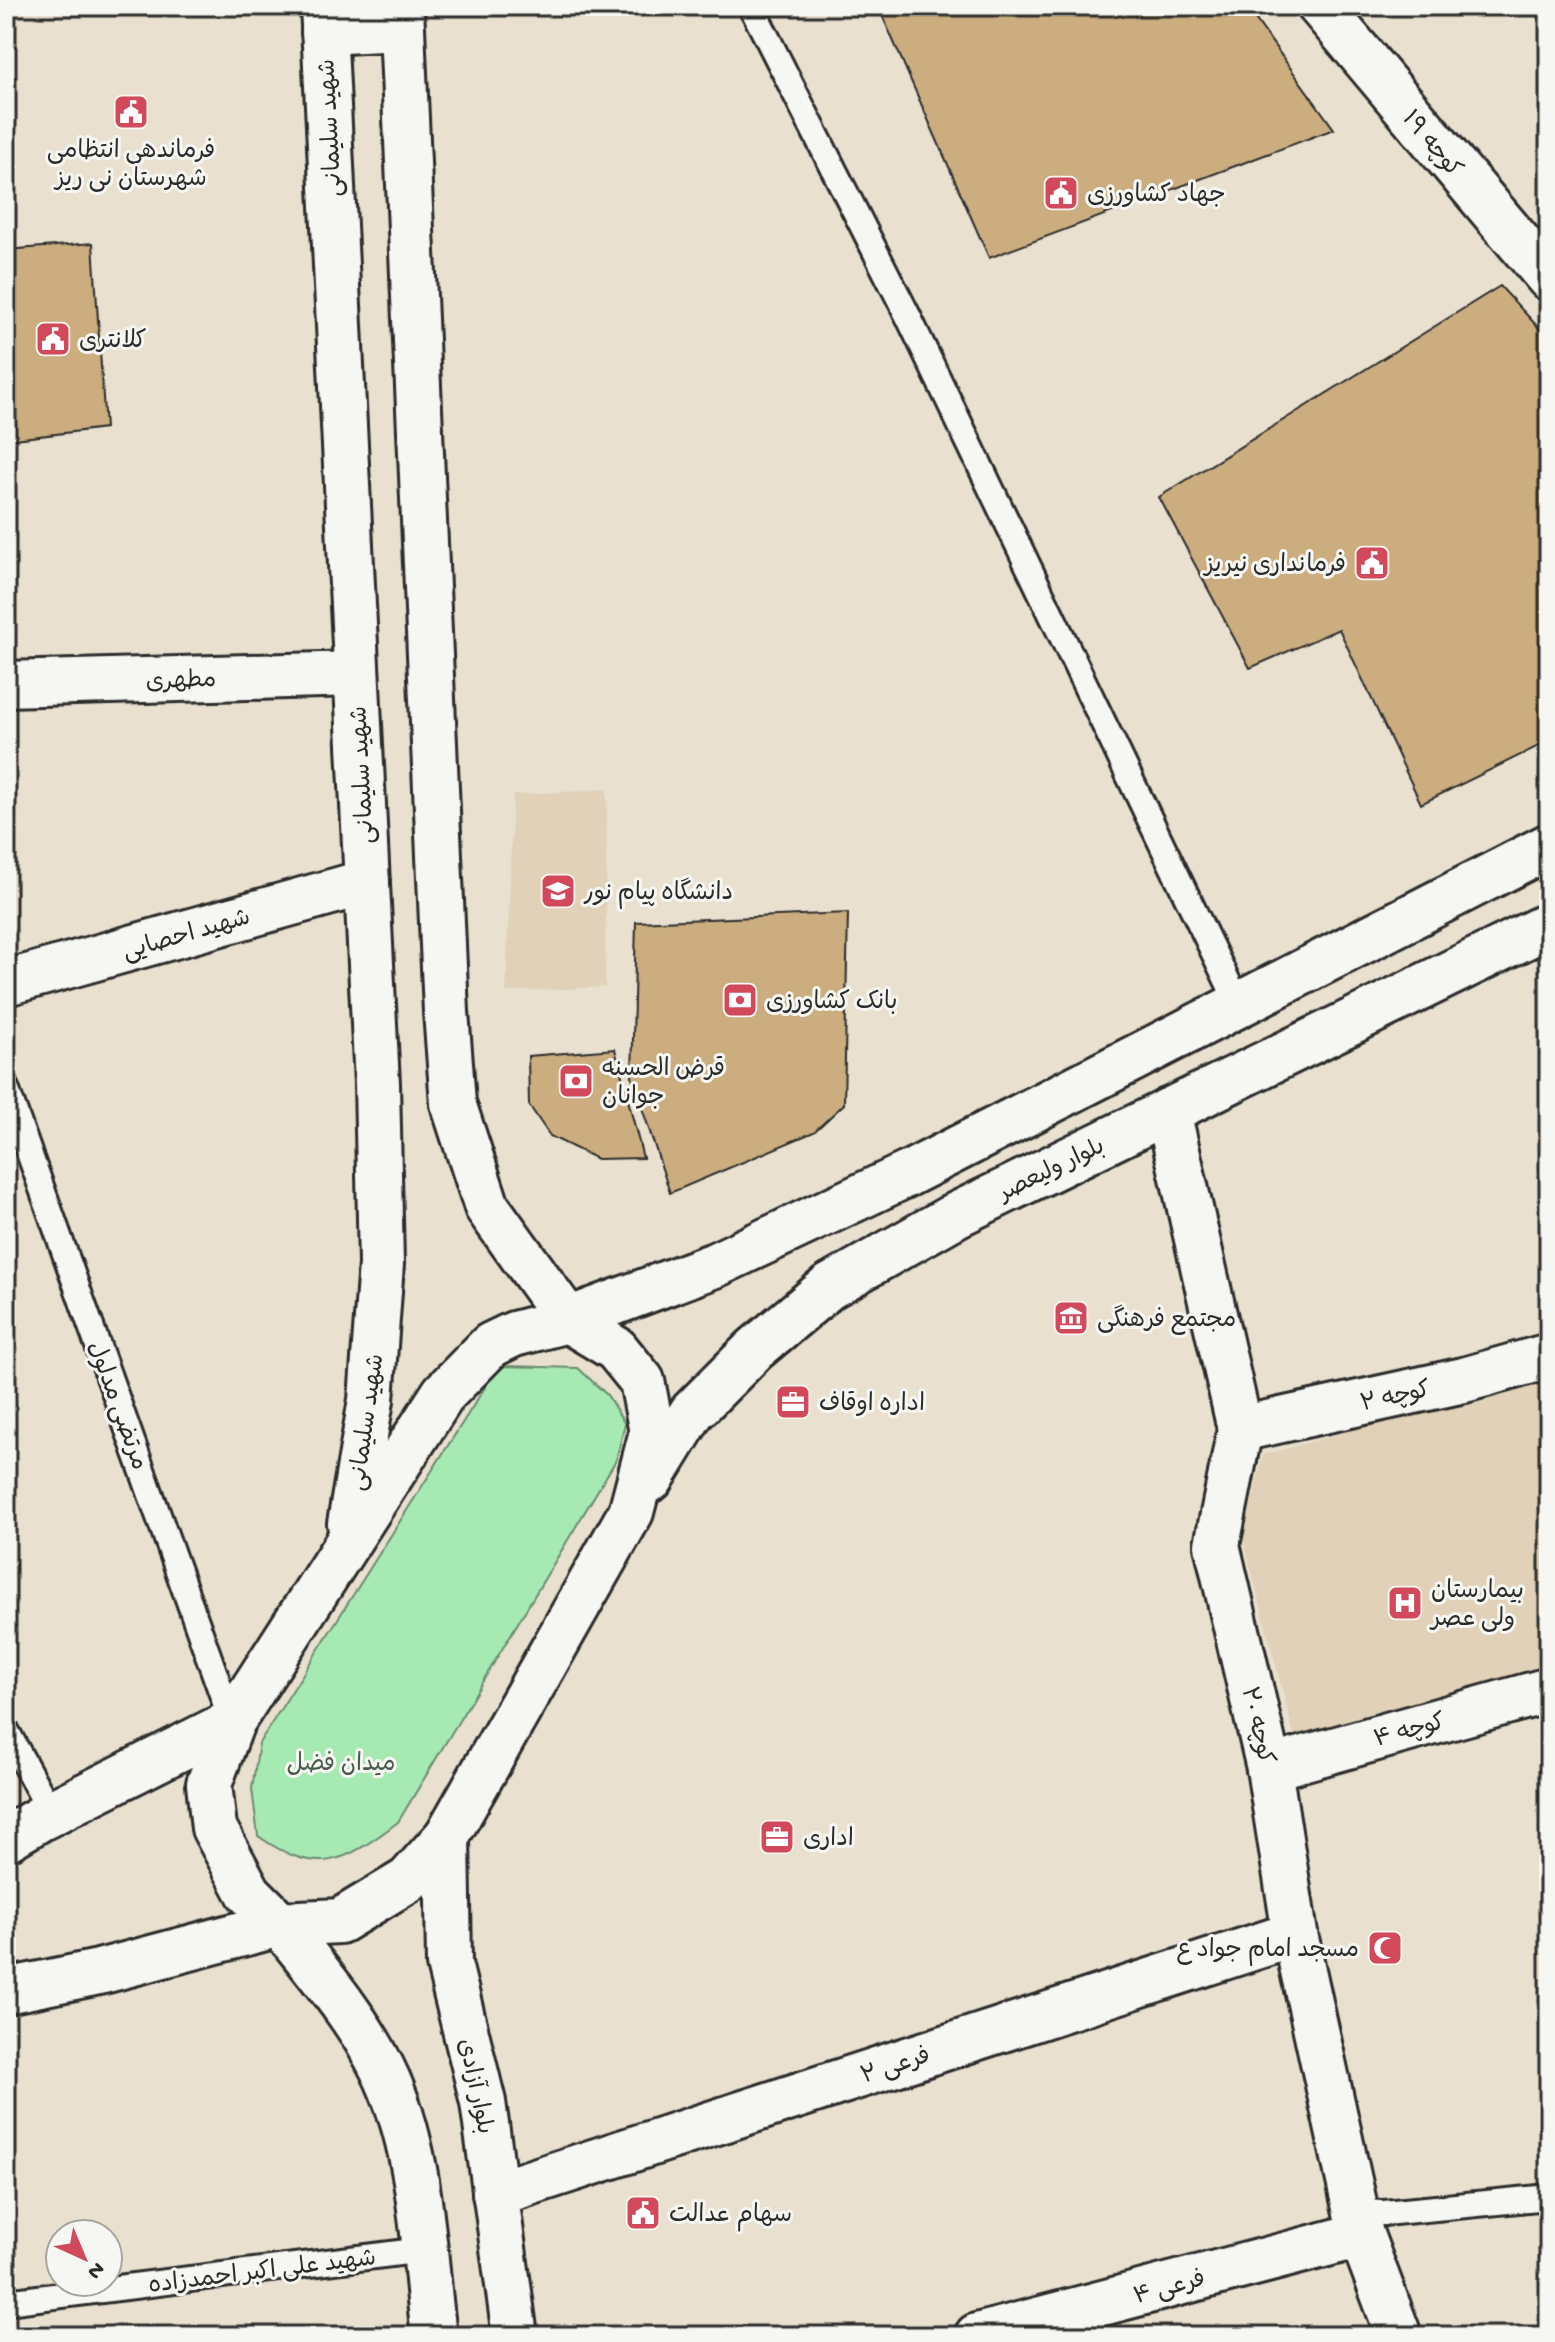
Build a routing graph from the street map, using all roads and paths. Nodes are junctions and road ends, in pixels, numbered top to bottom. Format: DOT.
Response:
graph roads {
  1 [pos="751,6"];
  2 [pos="1320,6"];
  3 [pos="410,13"];
  4 [pos="324,19"];
  5 [pos="1529,229"];
  6 [pos="1549,278"];
  7 [pos="356,674"];
  8 [pos="6,684"];
  9 [pos="1549,846"];
  10 [pos="367,882"];
  11 [pos="1549,925"];
  12 [pos="6,983"];
  13 [pos="1239,1005"];
  14 [pos="6,1088"];
  15 [pos="1168,1111"];
  16 [pos="568,1320"];
  17 [pos="1549,1356"];
  18 [pos="1240,1429"];
  19 [pos="631,1512"];
  20 [pos="347,1542"];
  21 [pos="1549,1690"];
  22 [pos="232,1722"];
  23 [pos="6,1730"];
  24 [pos="1269,1768"];
  25 [pos="51,1813"];
  26 [pos="447,1836"];
  27 [pos="6,1839"];
  28 [pos="280,1924"];
  29 [pos="1295,1934"];
  30 [pos="6,1991"];
  31 [pos="495,2194"];
  32 [pos="1549,2197"];
  33 [pos="1358,2223"];
  34 [pos="423,2250"];
  35 [pos="6,2302"];
  36 [pos="434,2336"];
  37 [pos="515,2336"];
  38 [pos="977,2336"];
  39 [pos="1399,2336"];
  1 -- 13 [label="lane"];
  2 -- 5 [label="main road, کوچه ۱۹"];
  3 -- 4 [label="main road"];
  3 -- 16 [label="main road"];
  4 -- 7 [label="main road, شهید سلیمانی"];
  5 -- 6 [label="main road, کوچه ۱۹"];
  7 -- 8 [label="main road, مطهری"];
  7 -- 10 [label="main road, شهید سلیمانی"];
  9 -- 13 [label="main road"];
  10 -- 12 [label="main road, شهید احصایی"];
  10 -- 20 [label="main road, شهید سلیمانی"];
  11 -- 15 [label="main road, بلوار ولیعصر"];
  13 -- 16 [label="main road"];
  14 -- 22 [label="lane, مرتضی مدلول"];
  15 -- 18 [label="main road, کوچه ۲۰"];
  15 -- 19 [label="main road, بلوار ولیعصر"];
  16 -- 19 [label="main road"];
  16 -- 20 [label="main road"];
  17 -- 18 [label="main road, کوچه ۲"];
  18 -- 24 [label="main road, کوچه ۲۰"];
  19 -- 26 [label="main road"];
  20 -- 22 [label="main road"];
  21 -- 24 [label="main road, کوچه ۴"];
  22 -- 25 [label="main road"];
  22 -- 28 [label="main road"];
  23 -- 25 [label="lane"];
  24 -- 29 [label="main road, کوچه ۲۰"];
  25 -- 27 [label="main road"];
  26 -- 28 [label="main road"];
  26 -- 31 [label="main road, بلوار آزادی"];
  28 -- 30 [label="main road"];
  28 -- 34 [label="main road"];
  29 -- 31 [label="main road, فرعی ۲"];
  29 -- 33 [label="main road, کوچه ۲۰"];
  31 -- 37 [label="main road, بلوار آزادی"];
  32 -- 33 [label="lane"];
  33 -- 38 [label="main road, فرعی ۴"];
  33 -- 39 [label="main road, کوچه ۲۰"];
  34 -- 35 [label="lane, شهید علی اکبر احمدزاده"];
  34 -- 36 [label="main road"];
}
